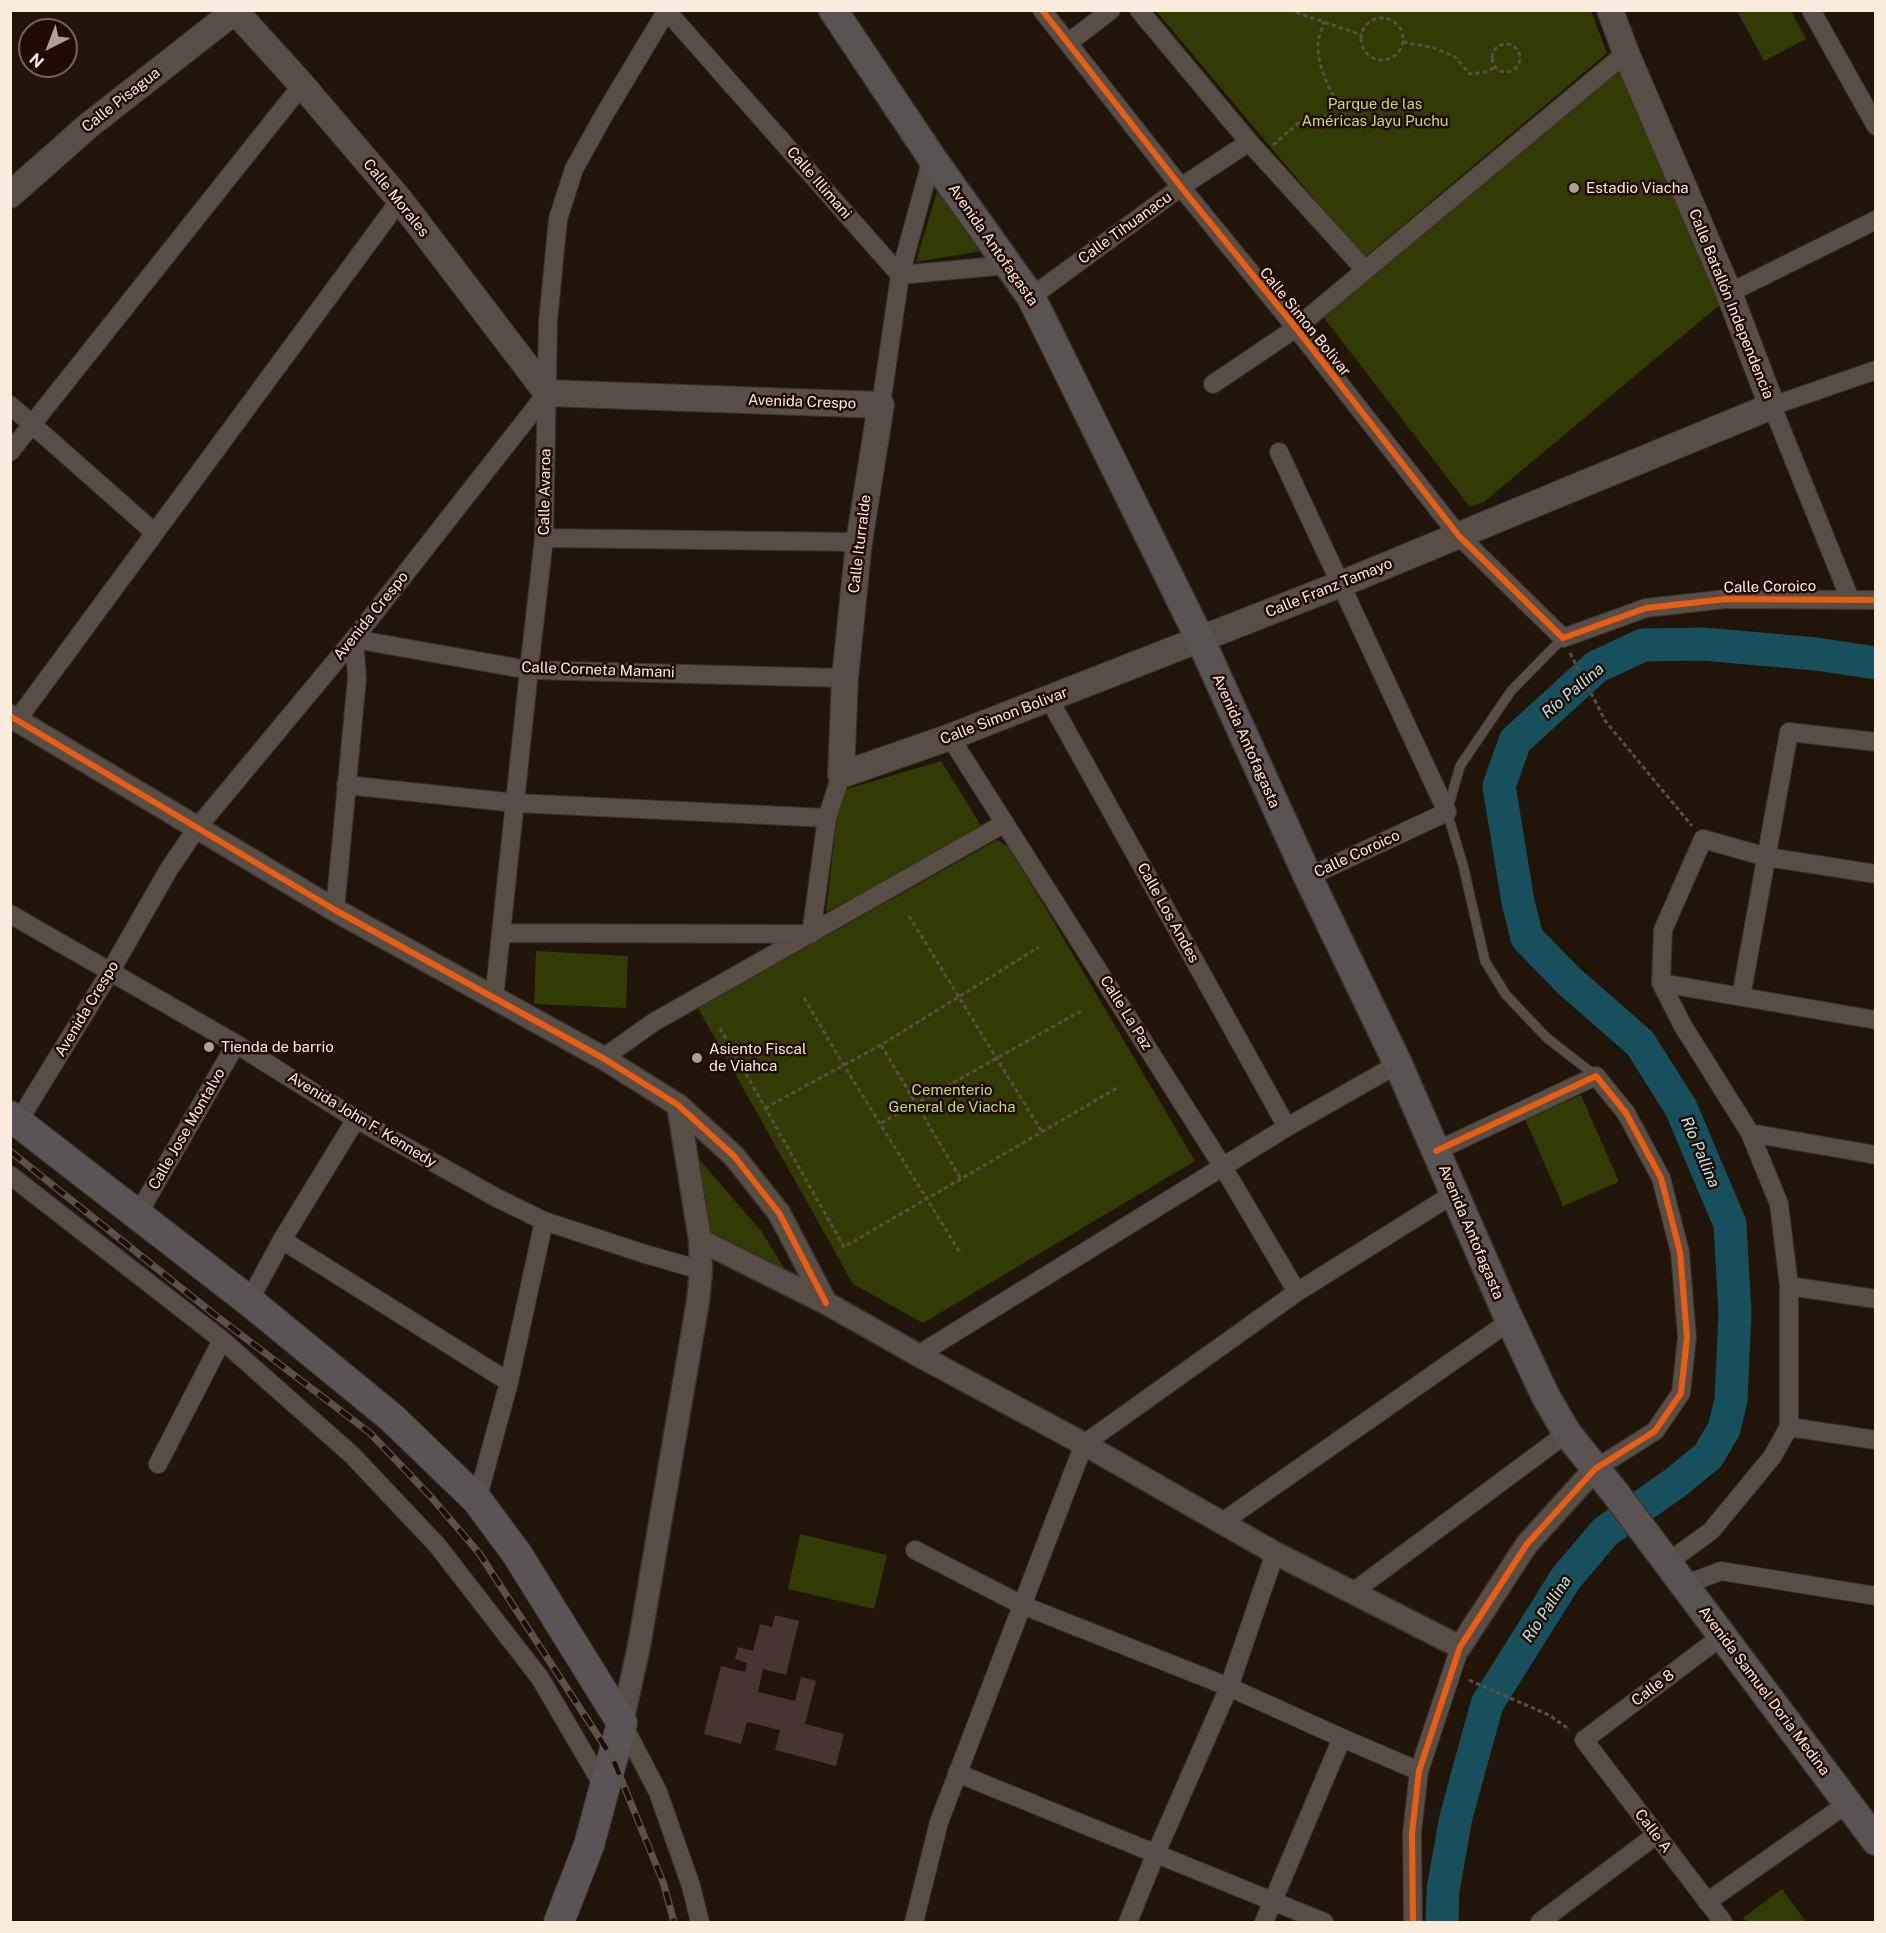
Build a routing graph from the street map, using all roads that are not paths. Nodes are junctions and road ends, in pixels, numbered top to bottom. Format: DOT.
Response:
graph roads {
  1 [pos="833,10"];
  2 [pos="1042,10"];
  3 [pos="1111,10"];
  4 [pos="1139,10"];
  5 [pos="1610,10"];
  6 [pos="1811,10"];
  7 [pos="235,11"];
  8 [pos="667,11"];
  9 [pos="1068,43"];
  10 [pos="1626,53"];
  11 [pos="302,85"];
  12 [pos="1875,126"];
  13 [pos="1255,149"];
  14 [pos="932,158"];
  15 [pos="1180,187"];
  16 [pos="10,195"];
  17 [pos="400,200"];
  18 [pos="1875,220"];
  19 [pos="1008,265"];
  20 [pos="1365,270"];
  21 [pos="900,275"];
  22 [pos="1729,293"];
  23 [pos="1031,297"];
  24 [pos="1296,328"];
  25 [pos="1875,370"];
  26 [pos="1213,384"];
  27 [pos="547,393"];
  28 [pos="10,405"];
  29 [pos="881,405"];
  30 [pos="1772,406"];
  31 [pos="31,424"];
  32 [pos="10,452"];
  33 [pos="1279,452"];
  34 [pos="155,533"];
  35 [pos="1459,536"];
  36 [pos="544,538"];
  37 [pos="859,542"];
  38 [pos="1341,584"];
  39 [pos="1850,598"];
  40 [pos="1875,600"];
  41 [pos="1563,638"];
  42 [pos="354,639"];
  43 [pos="1200,639"];
  44 [pos="529,670"];
  45 [pos="845,678"];
  46 [pos="1049,699"];
  47 [pos="14,718"];
  48 [pos="950,737"];
  49 [pos="1875,742"];
  50 [pos="841,776"];
  51 [pos="346,785"];
  52 [pos="516,803"];
  53 [pos="1447,812"];
  54 [pos="827,818"];
  55 [pos="1005,823"];
  56 [pos="197,828"];
  57 [pos="1767,856"];
  58 [pos="1875,874"];
  59 [pos="1308,878"];
  60 [pos="335,910"];
  61 [pos="10,914"];
  62 [pos="501,933"];
  63 [pos="812,934"];
  64 [pos="110,972"];
  65 [pos="1661,983"];
  66 [pos="1741,997"];
  67 [pos="494,999"];
  68 [pos="1875,1020"];
  69 [pos="236,1044"];
  70 [pos="603,1058"];
  71 [pos="1398,1064"];
  72 [pos="1596,1076"];
  73 [pos="678,1105"];
  74 [pos="14,1119"];
  75 [pos="356,1119"];
  76 [pos="1287,1127"];
  77 [pos="1750,1133"];
  78 [pos="1436,1151"];
  79 [pos="1875,1155"];
  80 [pos="1223,1167"];
  81 [pos="10,1175"];
  82 [pos="1455,1193"];
  83 [pos="138,1214"];
  84 [pos="544,1221"];
  85 [pos="282,1240"];
  86 [pos="700,1240"];
  87 [pos="701,1270"];
  88 [pos="1789,1286"];
  89 [pos="1297,1292"];
  90 [pos="1875,1299"];
  91 [pos="249,1301"];
  92 [pos="826,1303"];
  93 [pos="1510,1321"];
  94 [pos="222,1340"];
  95 [pos="918,1355"];
  96 [pos="509,1382"];
  97 [pos="1789,1427"];
  98 [pos="1567,1433"];
  99 [pos="1875,1440"];
  100 [pos="1084,1444"];
  101 [pos="159,1464"];
  102 [pos="1595,1469"];
  103 [pos="1616,1494"];
  104 [pos="477,1500"];
  105 [pos="1221,1523"];
  106 [pos="915,1550"];
  107 [pos="1275,1553"];
  108 [pos="1668,1563"];
  109 [pos="1353,1592"];
  110 [pos="1875,1596"];
  111 [pos="1022,1605"];
  112 [pos="1722,1636"];
  113 [pos="1460,1647"];
  114 [pos="1229,1687"];
  115 [pos="622,1723"];
  116 [pos="1342,1738"];
  117 [pos="1584,1740"];
  118 [pos="1419,1771"];
  119 [pos="957,1773"];
  120 [pos="605,1789"];
  121 [pos="1848,1803"];
  122 [pos="1656,1835"];
  123 [pos="1875,1840"];
  124 [pos="1156,1853"];
  125 [pos="1272,1900"];
  126 [pos="1707,1902"];
  127 [pos="559,1923"];
  128 [pos="700,1923"];
  129 [pos="914,1923"];
  130 [pos="1128,1923"];
  131 [pos="1264,1923"];
  132 [pos="1324,1923"];
  133 [pos="1413,1923"];
  134 [pos="1540,1923"];
  135 [pos="1723,1923"];
  1 -- 14 [label="main road, Avenida Antofagasta"];
  2 -- 9 [label="street, Calle Simon Bolivar"];
  3 -- 9 [label="street"];
  4 -- 13 [label="street"];
  5 -- 10 [label="main road, Calle Batallón Independencia"];
  6 -- 12 [label="street"];
  7 -- 11 [label="main road, Calle Morales"];
  7 -- 16 [label="main road, Calle Pisagua"];
  8 -- 21 [label="street, Calle Illimani"];
  8 -- 27 [label="street, Calle Avaroa"];
  9 -- 15 [label="street, Calle Simon Bolivar"];
  10 -- 20 [label="street"];
  10 -- 22 [label="main road, Calle Batallón Independencia"];
  11 -- 17 [label="main road, Calle Morales"];
  11 -- 31 [label="street"];
  13 -- 15 [label="street, Calle Tihuanacu"];
  13 -- 20 [label="street"];
  14 -- 19 [label="main road, Avenida Antofagasta"];
  14 -- 21 [label="street, Calle Iturralde"];
  15 -- 23 [label="street, Calle Tihuanacu"];
  15 -- 24 [label="street, Calle Simon Bolivar"];
  17 -- 27 [label="main road, Calle Morales"];
  17 -- 34 [label="street"];
  18 -- 22 [label="street"];
  19 -- 21 [label="street"];
  19 -- 23 [label="main road, Avenida Antofagasta"];
  20 -- 24 [label="street"];
  21 -- 29 [label="street, Calle Iturralde"];
  22 -- 30 [label="main road, Calle Batallón Independencia"];
  23 -- 43 [label="main road, Avenida Antofagasta"];
  24 -- 26 [label="street"];
  24 -- 35 [label="street, Calle Simon Bolivar"];
  25 -- 30 [label="street"];
  27 -- 29 [label="main road, Avenida Crespo"];
  27 -- 36 [label="street, Calle Avaroa"];
  27 -- 42 [label="street, Avenida Crespo"];
  28 -- 31 [label="street"];
  29 -- 37 [label="main road, Calle Iturralde"];
  30 -- 35 [label="main road"];
  30 -- 39 [label="street, Calle Batallón Independencia"];
  31 -- 32 [label="street"];
  31 -- 34 [label="street"];
  33 -- 38 [label="street"];
  34 -- 47 [label="street"];
  35 -- 38 [label="main road, Calle Franz Tamayo"];
  35 -- 41 [label="street, Calle Simon Bolivar"];
  36 -- 37 [label="street"];
  36 -- 44 [label="street, Calle Avaroa"];
  37 -- 45 [label="main road, Calle Iturralde"];
  38 -- 43 [label="main road, Calle Franz Tamayo"];
  38 -- 53 [label="street"];
  39 -- 40 [label="street, Calle Coroico"];
  39 -- 41 [label="street, Calle Coroico"];
  41 -- 53 [label="lane, Calle Coroico"];
  42 -- 44 [label="street, Calle Corneta Mamani"];
  42 -- 51 [label="street"];
  42 -- 56 [label="street, Avenida Crespo"];
  43 -- 46 [label="main road, Calle Simon Bolivar"];
  43 -- 59 [label="main road, Avenida Antofagasta"];
  44 -- 45 [label="street, Calle Corneta Mamani"];
  44 -- 52 [label="street, Calle Avaroa"];
  45 -- 50 [label="main road, Calle Iturralde"];
  46 -- 48 [label="main road, Calle Simon Bolivar"];
  46 -- 76 [label="street, Calle Los Andes"];
  47 -- 56 [label="street"];
  48 -- 50 [label="main road, Calle Simon Bolivar"];
  48 -- 55 [label="street, Calle La Paz"];
  49 -- 57 [label="street"];
  50 -- 54 [label="street, Calle Iturralde"];
  51 -- 52 [label="street"];
  51 -- 60 [label="street"];
  52 -- 54 [label="street"];
  52 -- 62 [label="street, Calle Avaroa"];
  53 -- 59 [label="street, Calle Coroico"];
  53 -- 72 [label="lane"];
  54 -- 63 [label="street, Calle Iturralde"];
  55 -- 63 [label="street"];
  55 -- 80 [label="street, Calle La Paz"];
  56 -- 60 [label="street"];
  56 -- 64 [label="street, Avenida Crespo"];
  57 -- 58 [label="street"];
  57 -- 65 [label="street"];
  57 -- 66 [label="street"];
  59 -- 71 [label="main road, Avenida Antofagasta"];
  60 -- 67 [label="street"];
  61 -- 64 [label="street, Avenida John F. Kennedy"];
  62 -- 63 [label="street"];
  62 -- 67 [label="street, Calle Avaroa"];
  63 -- 70 [label="street"];
  64 -- 69 [label="street, Avenida John F. Kennedy"];
  64 -- 74 [label="street, Avenida Crespo"];
  65 -- 66 [label="street"];
  65 -- 77 [label="street"];
  66 -- 68 [label="street"];
  67 -- 70 [label="street"];
  69 -- 75 [label="street, Avenida John F. Kennedy"];
  69 -- 83 [label="street, Calle Jose Montalvo"];
  70 -- 73 [label="street"];
  71 -- 76 [label="street"];
  71 -- 78 [label="main road, Avenida Antofagasta"];
  72 -- 78 [label="street"];
  72 -- 102 [label="street"];
  73 -- 86 [label="street"];
  73 -- 92 [label="street"];
  74 -- 83 [label="highway"];
  75 -- 84 [label="street, Avenida John F. Kennedy"];
  75 -- 85 [label="street"];
  76 -- 80 [label="street"];
  77 -- 79 [label="street"];
  77 -- 88 [label="street"];
  78 -- 82 [label="main road, Avenida Antofagasta"];
  80 -- 89 [label="street, Calle La Paz"];
  80 -- 95 [label="street"];
  81 -- 94 [label="street"];
  82 -- 89 [label="street"];
  82 -- 93 [label="main road, Avenida Antofagasta"];
  83 -- 91 [label="highway"];
  84 -- 87 [label="street, Avenida John F. Kennedy"];
  84 -- 96 [label="street"];
  85 -- 91 [label="street"];
  85 -- 96 [label="street"];
  86 -- 87 [label="street"];
  86 -- 92 [label="street"];
  87 -- 115 [label="street"];
  88 -- 90 [label="street"];
  88 -- 97 [label="street"];
  89 -- 100 [label="street"];
  91 -- 104 [label="highway"];
  92 -- 95 [label="street"];
  93 -- 98 [label="main road, Avenida Antofagasta"];
  93 -- 105 [label="street"];
  94 -- 101 [label="street"];
  94 -- 120 [label="street"];
  95 -- 100 [label="street"];
  96 -- 104 [label="street"];
  97 -- 99 [label="street"];
  97 -- 108 [label="street"];
  98 -- 102 [label="main road, Avenida Antofagasta"];
  98 -- 109 [label="street"];
  100 -- 105 [label="street"];
  100 -- 111 [label="street"];
  102 -- 103 [label="main road, Avenida Antofagasta"];
  102 -- 113 [label="street"];
  103 -- 108 [label="main road, Avenida Samuel Doria Medina"];
  104 -- 115 [label="highway"];
  105 -- 107 [label="street"];
  106 -- 111 [label="street"];
  107 -- 109 [label="street"];
  107 -- 114 [label="street"];
  108 -- 110 [label="street"];
  108 -- 112 [label="main road, Avenida Samuel Doria Medina"];
  109 -- 113 [label="street"];
  111 -- 114 [label="street"];
  111 -- 119 [label="street"];
  112 -- 117 [label="street, Calle 8"];
  112 -- 121 [label="main road, Avenida Samuel Doria Medina"];
  113 -- 118 [label="street"];
  114 -- 116 [label="street"];
  114 -- 124 [label="street"];
  115 -- 120 [label="highway"];
  115 -- 128 [label="street"];
  116 -- 118 [label="street"];
  116 -- 125 [label="street"];
  117 -- 122 [label="street, Calle A"];
  118 -- 133 [label="street"];
  119 -- 124 [label="street"];
  119 -- 129 [label="street"];
  120 -- 127 [label="highway"];
  121 -- 123 [label="main road, Avenida Samuel Doria Medina"];
  121 -- 126 [label="street"];
  122 -- 126 [label="street, Calle A"];
  122 -- 134 [label="street"];
  124 -- 125 [label="street"];
  124 -- 130 [label="street"];
  125 -- 131 [label="street"];
  125 -- 132 [label="street"];
  126 -- 135 [label="street, Calle A"];
}
